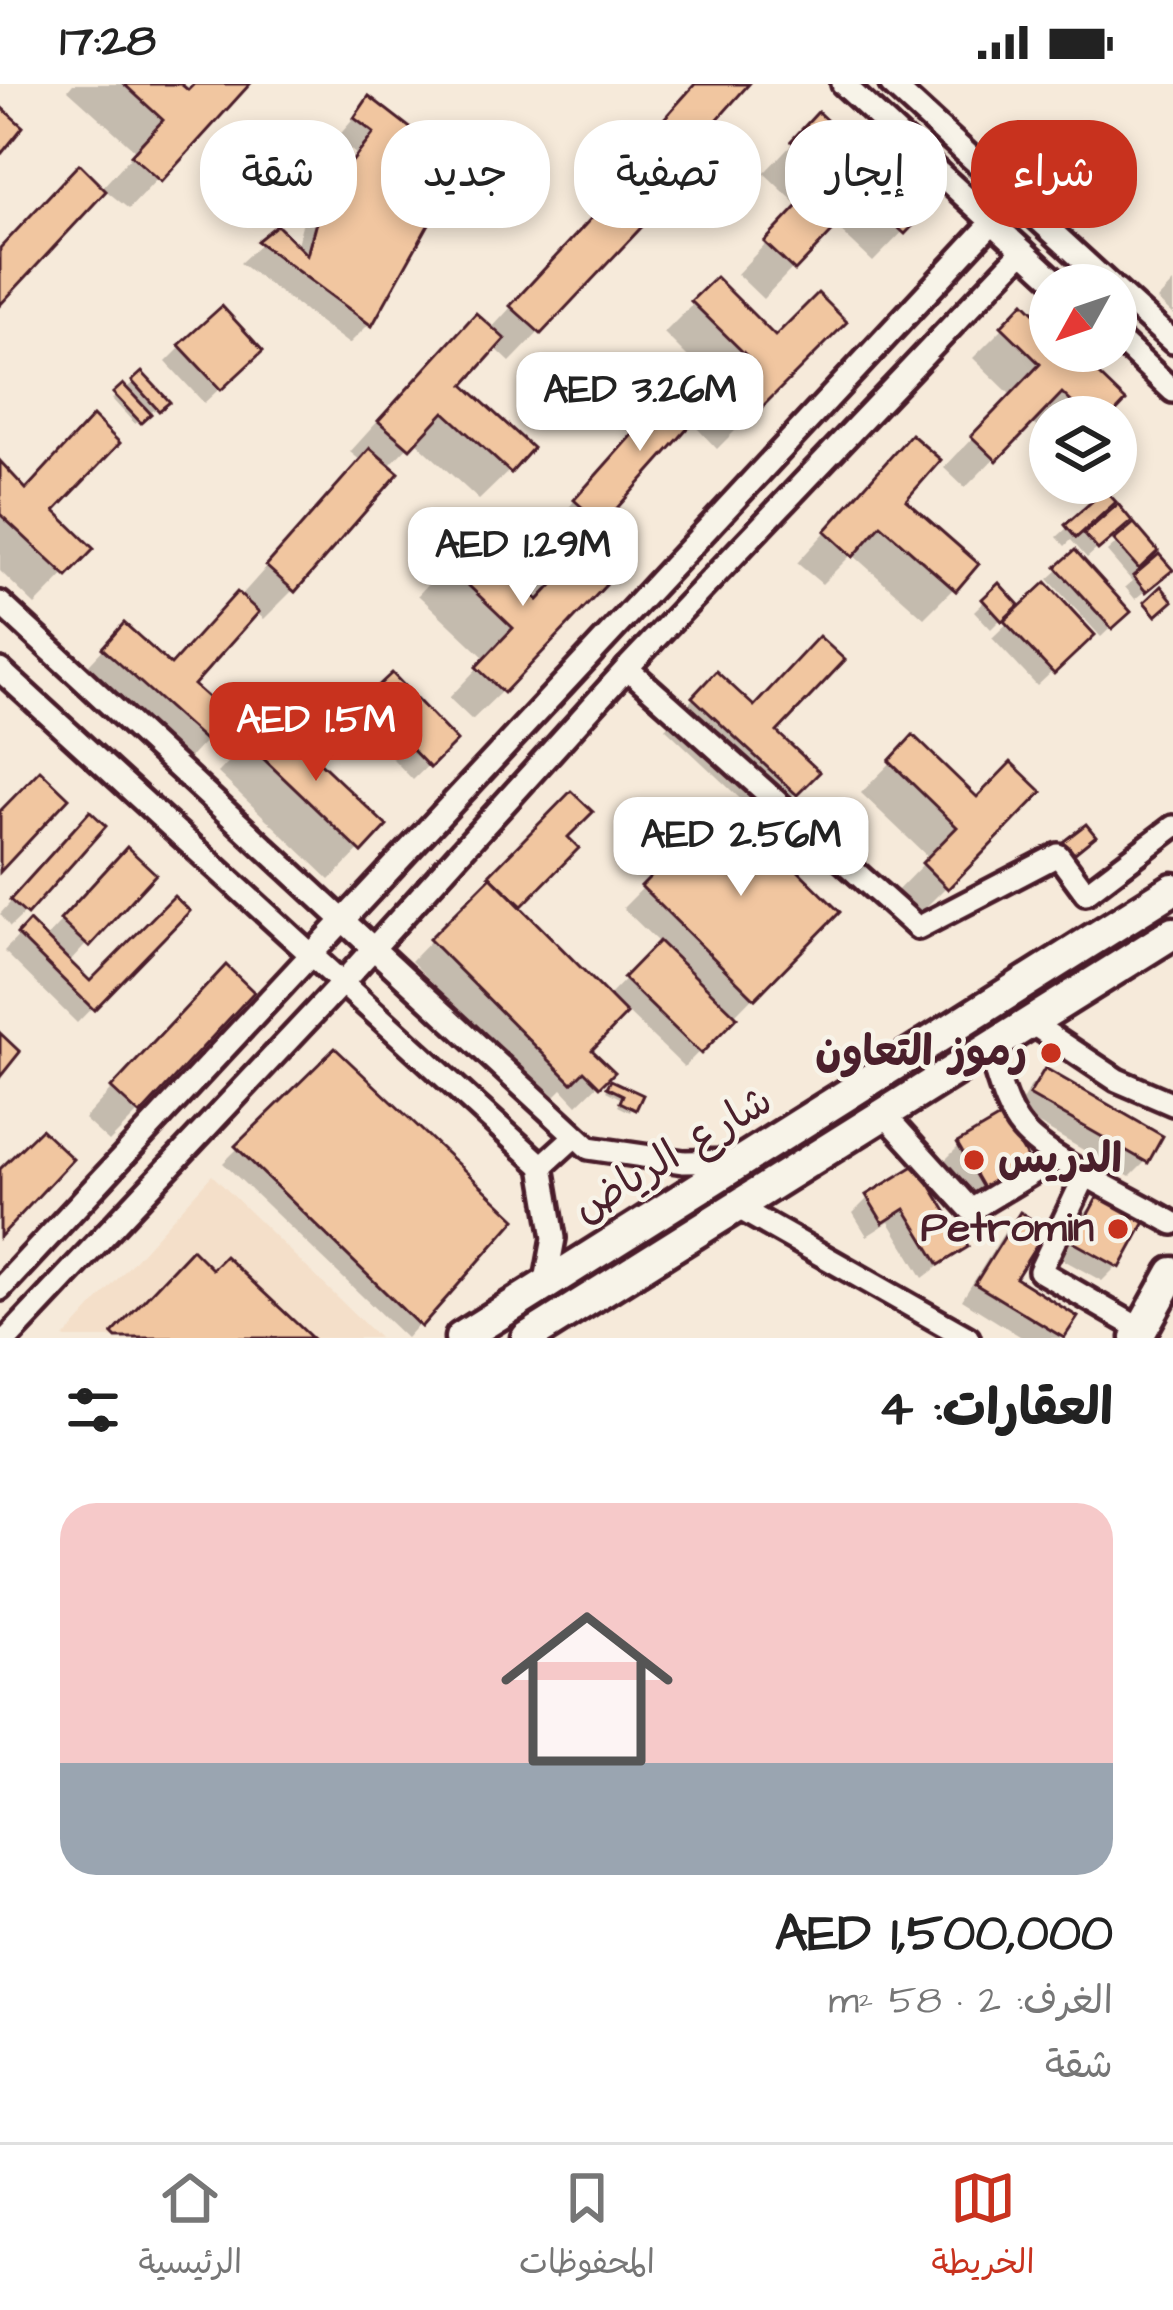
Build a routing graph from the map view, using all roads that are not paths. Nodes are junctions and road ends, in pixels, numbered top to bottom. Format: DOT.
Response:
graph roads {
  1 [pos="843,84"];
  2 [pos="891,84"];
  3 [pos="971,204"];
  4 [pos="988,228"];
  5 [pos="997,228"];
  6 [pos="1023,250"];
  7 [pos="1038,264"];
  8 [pos="1087,264"];
  9 [pos="1137,310"];
  10 [pos="1173,342"];
  11 [pos="1137,358"];
  12 [pos="1173,391"];
  13 [pos="0,602"];
  14 [pos="628,668"];
  15 [pos="0,670"];
  16 [pos="1173,827"];
  17 [pos="1171,914"];
  18 [pos="344,923"];
  19 [pos="373,948"];
  20 [pos="311,956"];
  21 [pos="342,983"];
  22 [pos="1033,1024"];
  23 [pos="989,1051"];
  24 [pos="1173,1105"];
  25 [pos="884,1113"];
  26 [pos="575,1136"];
  27 [pos="1057,1158"];
  28 [pos="746,1161"];
  29 [pos="542,1166"];
  30 [pos="1088,1172"];
  31 [pos="737,1208"];
  32 [pos="1173,1223"];
  33 [pos="1173,1274"];
  34 [pos="546,1281"];
  35 [pos="0,1289"];
  36 [pos="1139,1334"];
  37 [pos="544,1335"];
  38 [pos="8,1338"];
  39 [pos="461,1338"];
  40 [pos="968,1338"];
  1 -- 3 [label="street"];
  2 -- 8 [label="street"];
  4 -- 18 [label="street"];
  5 -- 6 [label="street"];
  6 -- 7 [label="street"];
  6 -- 14 [label="street"];
  9 -- 10 [label="street"];
  11 -- 12 [label="street"];
  13 -- 18 [label="street"];
  14 -- 16 [label="street"];
  14 -- 19 [label="street"];
  15 -- 20 [label="street"];
  17 -- 22 [label="main road, شارع الرياض"];
  17 -- 28 [label="main road, شارع الرياض"];
  18 -- 19 [label="street"];
  18 -- 20 [label="street"];
  19 -- 21 [label="street"];
  19 -- 26 [label="street"];
  20 -- 21 [label="street"];
  20 -- 35 [label="street"];
  21 -- 29 [label="street"];
  21 -- 38 [label="street"];
  22 -- 23 [label="main road, شارع الرياض"];
  22 -- 24 [label="street"];
  23 -- 25 [label="main road, شارع الرياض"];
  23 -- 27 [label="street"];
  25 -- 27 [label="street"];
  25 -- 31 [label="main road, شارع الرياض"];
  26 -- 28 [label="street"];
  26 -- 29 [label="street"];
  27 -- 30 [label="street"];
  28 -- 34 [label="main road, شارع الرياض"];
  29 -- 34 [label="street"];
  30 -- 32 [label="street"];
  30 -- 36 [label="street"];
  31 -- 37 [label="main road, شارع الرياض"];
  31 -- 40 [label="street"];
  33 -- 36 [label="main road"];
  34 -- 39 [label="main road, شارع الرياض"];
}
